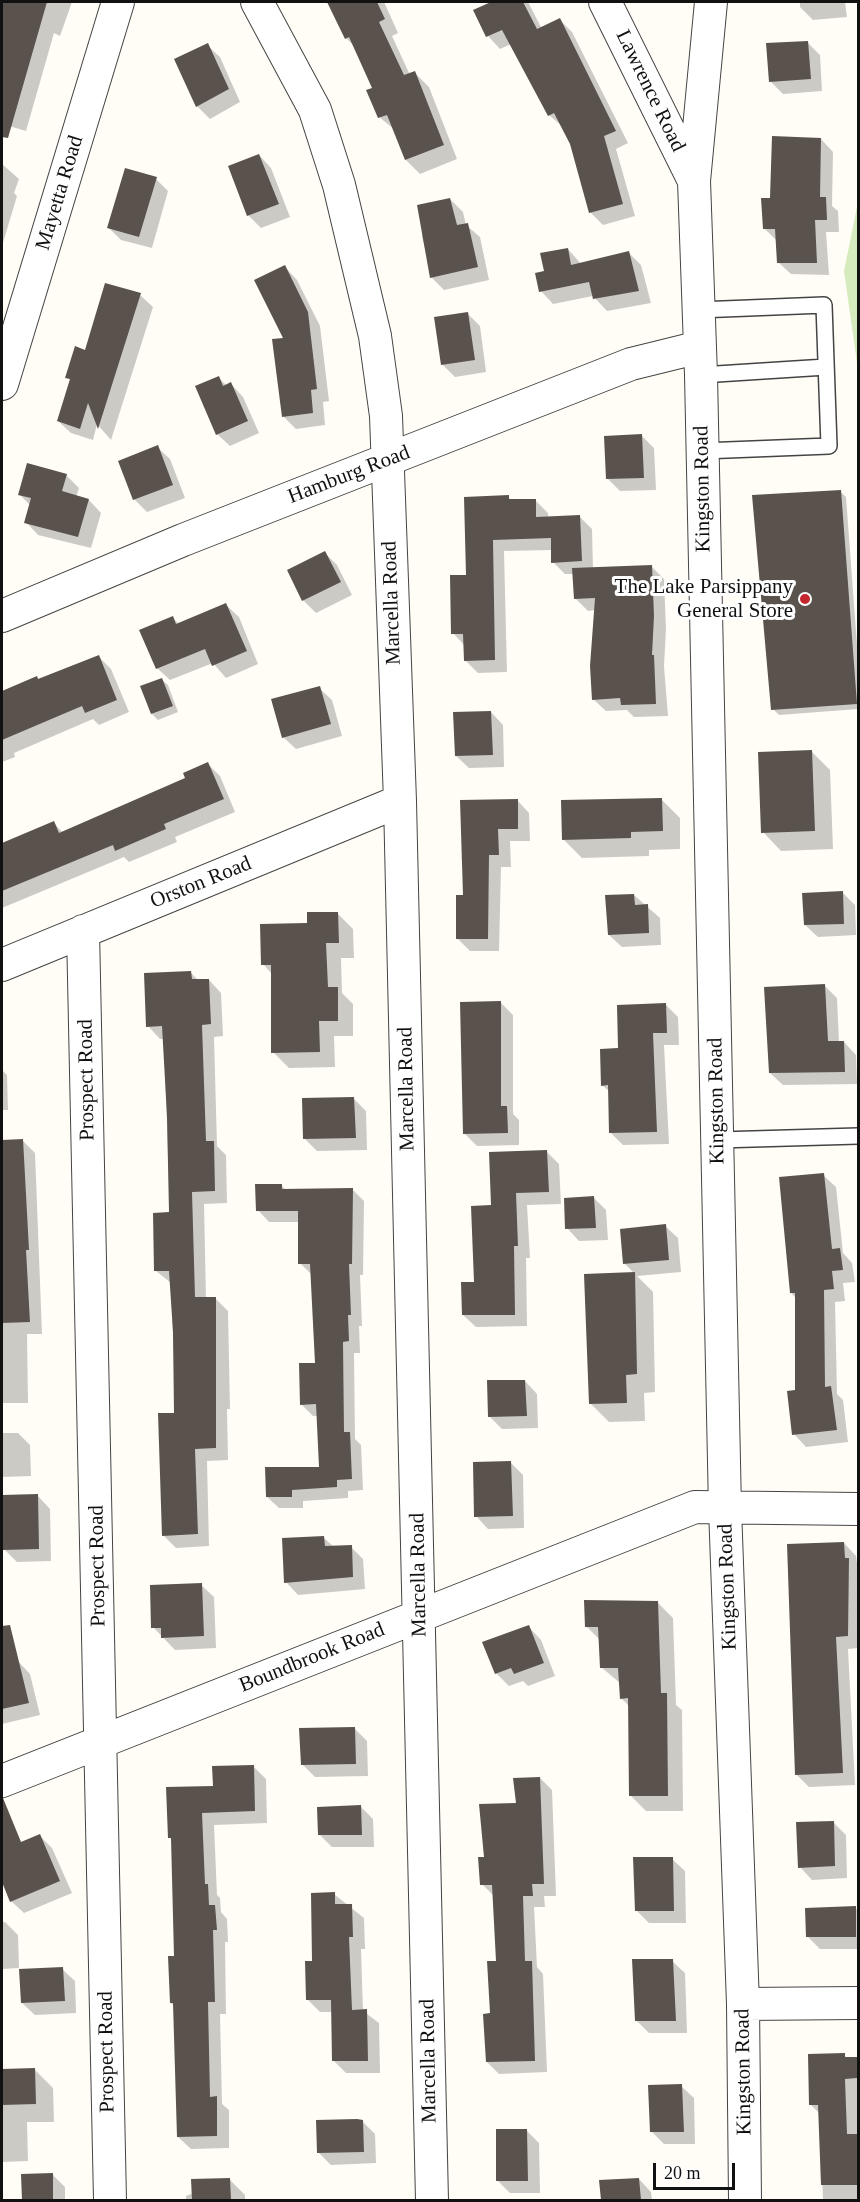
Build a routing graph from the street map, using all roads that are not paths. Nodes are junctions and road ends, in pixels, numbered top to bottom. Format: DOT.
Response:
graph roads {
  1 [pos="118,2"];
  2 [pos="257,2"];
  3 [pos="605,2"];
  4 [pos="711,2"];
  5 [pos="694,181"];
  6 [pos="698,310"];
  7 [pos="700,361"];
  8 [pos="826,367"];
  9 [pos="2,384"];
  10 [pos="702,451"];
  11 [pos="387,461"];
  12 [pos="2,616"];
  13 [pos="400,801"];
  14 [pos="83,931"];
  15 [pos="2,965"];
  16 [pos="858,1136"];
  17 [pos="718,1140"];
  18 [pos="725,1508"];
  19 [pos="858,1509"];
  20 [pos="420,1615"];
  21 [pos="102,1742"];
  22 [pos="2,1781"];
  23 [pos="858,2003"];
  24 [pos="743,2004"];
  25 [pos="110,2200"];
  26 [pos="432,2200"];
  27 [pos="745,2200"];
  1 -- 9 [label="street, Mayetta Road"];
  2 -- 11 [label="street, Marcella Road"];
  3 -- 5 [label="street, Lawrence Road"];
  4 -- 5 [label="street, Kingston Road"];
  5 -- 6 [label="street, Kingston Road"];
  6 -- 7 [label="street, Kingston Road"];
  6 -- 8 [label="lane"];
  7 -- 8 [label="lane"];
  7 -- 10 [label="street, Kingston Road"];
  7 -- 11 [label="street, Hamburg Road"];
  8 -- 10 [label="lane"];
  10 -- 17 [label="street, Kingston Road"];
  11 -- 12 [label="street, Hamburg Road"];
  11 -- 13 [label="street, Marcella Road"];
  13 -- 14 [label="street, Orston Road"];
  13 -- 20 [label="street, Marcella Road"];
  14 -- 15 [label="street, Orston Road"];
  14 -- 21 [label="street, Prospect Road"];
  16 -- 17 [label="lane"];
  17 -- 18 [label="street, Kingston Road"];
  18 -- 19 [label="street, Boundbrook Road"];
  18 -- 20 [label="street, Boundbrook Road"];
  18 -- 24 [label="street, Kingston Road"];
  20 -- 21 [label="street, Boundbrook Road"];
  20 -- 26 [label="street, Marcella Road"];
  21 -- 22 [label="street, Boundbrook Road"];
  21 -- 25 [label="street, Prospect Road"];
  23 -- 24 [label="street"];
  24 -- 27 [label="street, Kingston Road"];
}
